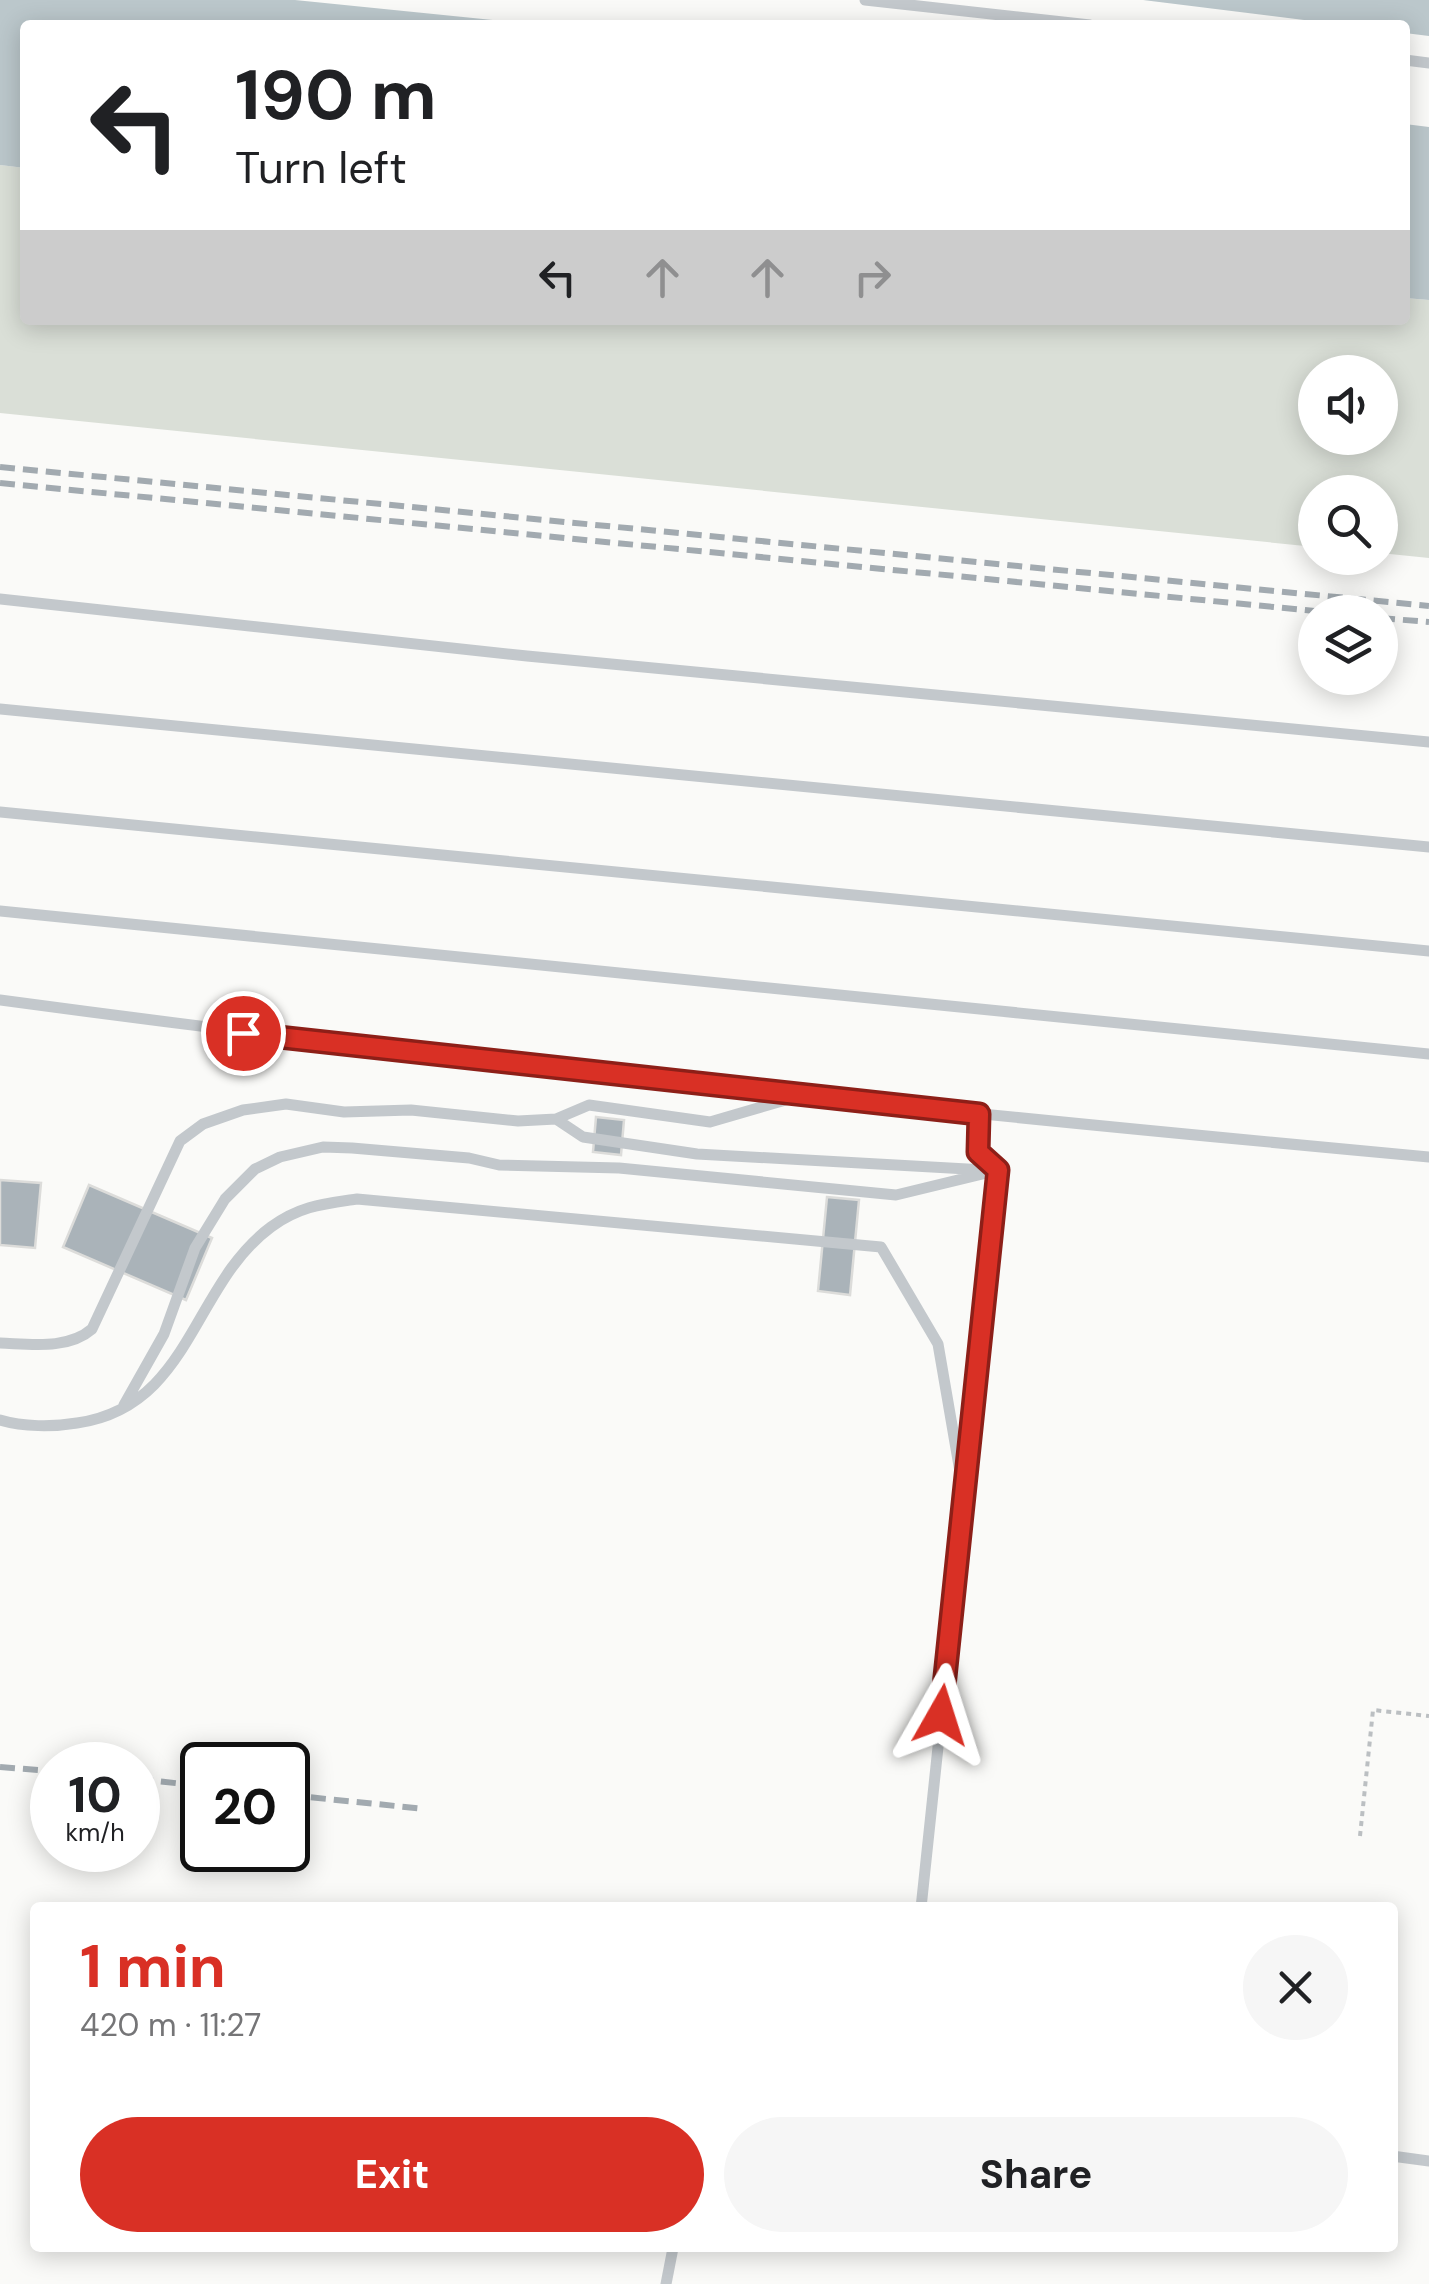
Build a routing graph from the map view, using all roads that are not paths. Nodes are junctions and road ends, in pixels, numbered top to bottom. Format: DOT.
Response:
graph roads {
  1 [pos="865,0"];
  2 [pos="1045,20"];
  3 [pos="0,599"];
  4 [pos="0,708"];
  5 [pos="1429,742"];
  6 [pos="0,812"];
  7 [pos="1429,848"];
  8 [pos="0,911"];
  9 [pos="1429,950"];
  10 [pos="0,1000"];
  11 [pos="1429,1054"];
  12 [pos="804,1095"];
  13 [pos="979,1114"];
  14 [pos="556,1119"];
  15 [pos="1429,1157"];
  16 [pos="998,1170"];
  17 [pos="0,1343"];
  18 [pos="122,1408"];
  19 [pos="0,1420"];
  20 [pos="964,1495"];
  21 [pos="922,1902"];
  22 [pos="1398,2157"];
  23 [pos="1429,2160"];
  24 [pos="673,2252"];
  25 [pos="666,2284"];
  1 -- 2 [label="lane"];
  3 -- 5 [label="lane"];
  4 -- 7 [label="lane"];
  6 -- 9 [label="lane"];
  8 -- 11 [label="lane"];
  10 -- 12 [label="lane"];
  12 -- 13 [label="lane"];
  12 -- 14 [label="lane"];
  13 -- 15 [label="lane"];
  13 -- 16 [label="lane"];
  14 -- 16 [label="lane"];
  14 -- 17 [label="lane"];
  16 -- 18 [label="lane"];
  16 -- 20 [label="lane"];
  18 -- 19 [label="lane"];
  18 -- 20 [label="lane"];
  20 -- 21 [label="lane"];
  22 -- 23 [label="lane"];
  24 -- 25 [label="lane"];
}
